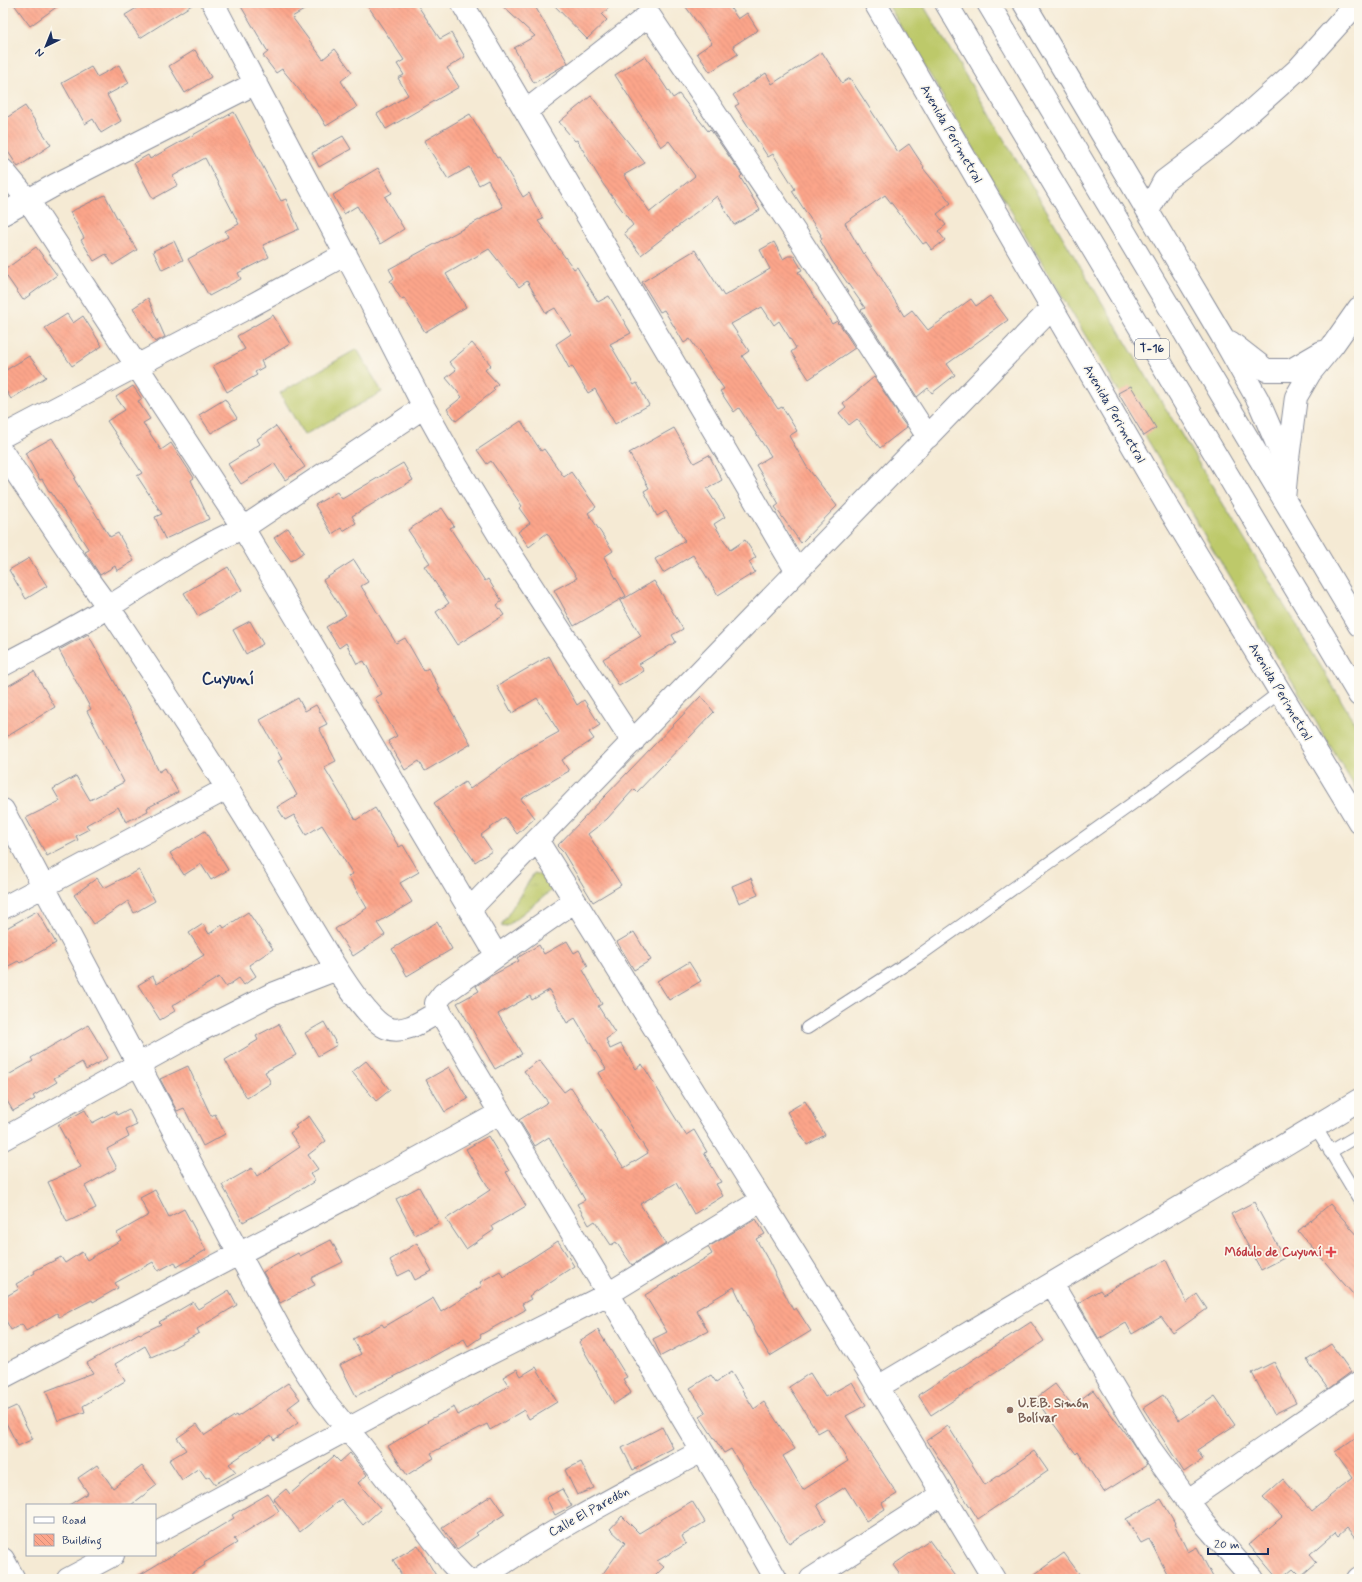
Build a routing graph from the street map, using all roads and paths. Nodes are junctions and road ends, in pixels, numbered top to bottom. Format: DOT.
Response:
graph roads {
  1 [pos="213,3"];
  2 [pos="462,3"];
  3 [pos="875,3"];
  4 [pos="946,3"];
  5 [pos="988,3"];
  6 [pos="1024,3"];
  7 [pos="1354,3"];
  8 [pos="256,83"];
  9 [pos="526,111"];
  10 [pos="3,170"];
  11 [pos="28,200"];
  12 [pos="1148,211"];
  13 [pos="3,214"];
  14 [pos="346,254"];
  15 [pos="1052,308"];
  16 [pos="1359,308"];
  17 [pos="1222,336"];
  18 [pos="1333,345"];
  19 [pos="136,365"];
  20 [pos="424,408"];
  21 [pos="3,436"];
  22 [pos="928,437"];
  23 [pos="3,453"];
  24 [pos="1287,467"];
  25 [pos="1284,499"];
  26 [pos="243,528"];
  27 [pos="797,572"];
  28 [pos="108,608"];
  29 [pos="1359,625"];
  30 [pos="3,665"];
  31 [pos="1280,692"];
  32 [pos="1359,695"];
  33 [pos="633,742"];
  34 [pos="226,789"];
  35 [pos="3,810"];
  36 [pos="1359,822"];
  37 [pos="537,840"];
  38 [pos="44,887"];
  39 [pos="575,901"];
  40 [pos="3,908"];
  41 [pos="470,909"];
  42 [pos="498,956"];
  43 [pos="337,969"];
  44 [pos="440,1011"];
  45 [pos="807,1028"];
  46 [pos="138,1064"];
  47 [pos="1359,1100"];
  48 [pos="500,1113"];
  49 [pos="1315,1126"];
  50 [pos="1359,1135"];
  51 [pos="3,1139"];
  52 [pos="1330,1152"];
  53 [pos="1359,1199"];
  54 [pos="762,1200"];
  55 [pos="239,1254"];
  56 [pos="1052,1284"];
  57 [pos="608,1294"];
  58 [pos="3,1377"];
  59 [pos="1359,1382"];
  60 [pos="878,1387"];
  61 [pos="348,1429"];
  62 [pos="702,1451"];
  63 [pos="943,1494"];
  64 [pos="1188,1501"];
  65 [pos="156,1532"];
  66 [pos="111,1556"];
  67 [pos="3,1559"];
  68 [pos="14,1579"];
  69 [pos="68,1579"];
  70 [pos="466,1579"];
  71 [pos="480,1579"];
  72 [pos="776,1579"];
  73 [pos="811,1579"];
  74 [pos="994,1579"];
  75 [pos="1253,1579"];
  1 -- 8 [label="main road"];
  2 -- 9 [label="main road"];
  3 -- 15 [label="main road, Avenida Perimetral"];
  4 -- 32 [label="main road, T-16"];
  5 -- 25 [label="main road, T-16"];
  6 -- 12 [label="main road"];
  7 -- 12 [label="main road"];
  8 -- 11 [label="main road"];
  8 -- 14 [label="main road"];
  9 -- 22 [label="main road"];
  9 -- 27 [label="main road"];
  10 -- 11 [label="main road"];
  11 -- 13 [label="main road"];
  11 -- 19 [label="main road"];
  12 -- 17 [label="main road"];
  14 -- 19 [label="main road"];
  14 -- 20 [label="main road"];
  15 -- 22 [label="main road"];
  15 -- 31 [label="main road, Avenida Perimetral"];
  16 -- 18 [label="main road"];
  17 -- 18 [label="main road"];
  17 -- 24 [label="main road"];
  18 -- 24 [label="main road"];
  19 -- 21 [label="main road"];
  19 -- 26 [label="main road"];
  20 -- 26 [label="main road"];
  20 -- 33 [label="main road"];
  22 -- 27 [label="main road"];
  23 -- 28 [label="main road"];
  24 -- 25 [label="main road"];
  25 -- 29 [label="main road, T-16"];
  26 -- 28 [label="main road"];
  26 -- 41 [label="main road"];
  27 -- 33 [label="main road"];
  28 -- 30 [label="main road"];
  28 -- 34 [label="main road"];
  31 -- 36 [label="main road, Avenida Perimetral"];
  31 -- 45 [label="lane"];
  33 -- 37 [label="main road"];
  34 -- 38 [label="main road"];
  34 -- 43 [label="main road"];
  35 -- 38 [label="main road"];
  37 -- 39 [label="main road"];
  37 -- 41 [label="main road"];
  38 -- 40 [label="main road"];
  38 -- 46 [label="main road"];
  39 -- 42 [label="main road"];
  39 -- 54 [label="main road"];
  41 -- 42 [label="main road"];
  42 -- 44 [label="main road"];
  43 -- 44 [label="main road"];
  43 -- 46 [label="main road"];
  44 -- 48 [label="main road"];
  46 -- 51 [label="main road"];
  46 -- 55 [label="main road"];
  47 -- 49 [label="main road"];
  48 -- 55 [label="main road"];
  48 -- 57 [label="main road"];
  49 -- 52 [label="lane"];
  49 -- 56 [label="main road"];
  50 -- 52 [label="lane"];
  52 -- 53 [label="lane"];
  54 -- 57 [label="main road"];
  54 -- 60 [label="main road"];
  55 -- 58 [label="main road"];
  55 -- 61 [label="main road"];
  56 -- 60 [label="main road"];
  56 -- 64 [label="main road"];
  57 -- 61 [label="main road"];
  57 -- 62 [label="main road"];
  59 -- 64 [label="main road"];
  60 -- 63 [label="main road"];
  61 -- 65 [label="main road"];
  61 -- 70 [label="main road"];
  62 -- 71 [label="main road, Calle El Paredón"];
  62 -- 72 [label="main road"];
  63 -- 73 [label="main road"];
  63 -- 74 [label="main road"];
  64 -- 75 [label="main road"];
  66 -- 69 [label="main road"];
  67 -- 68 [label="main road"];
}
